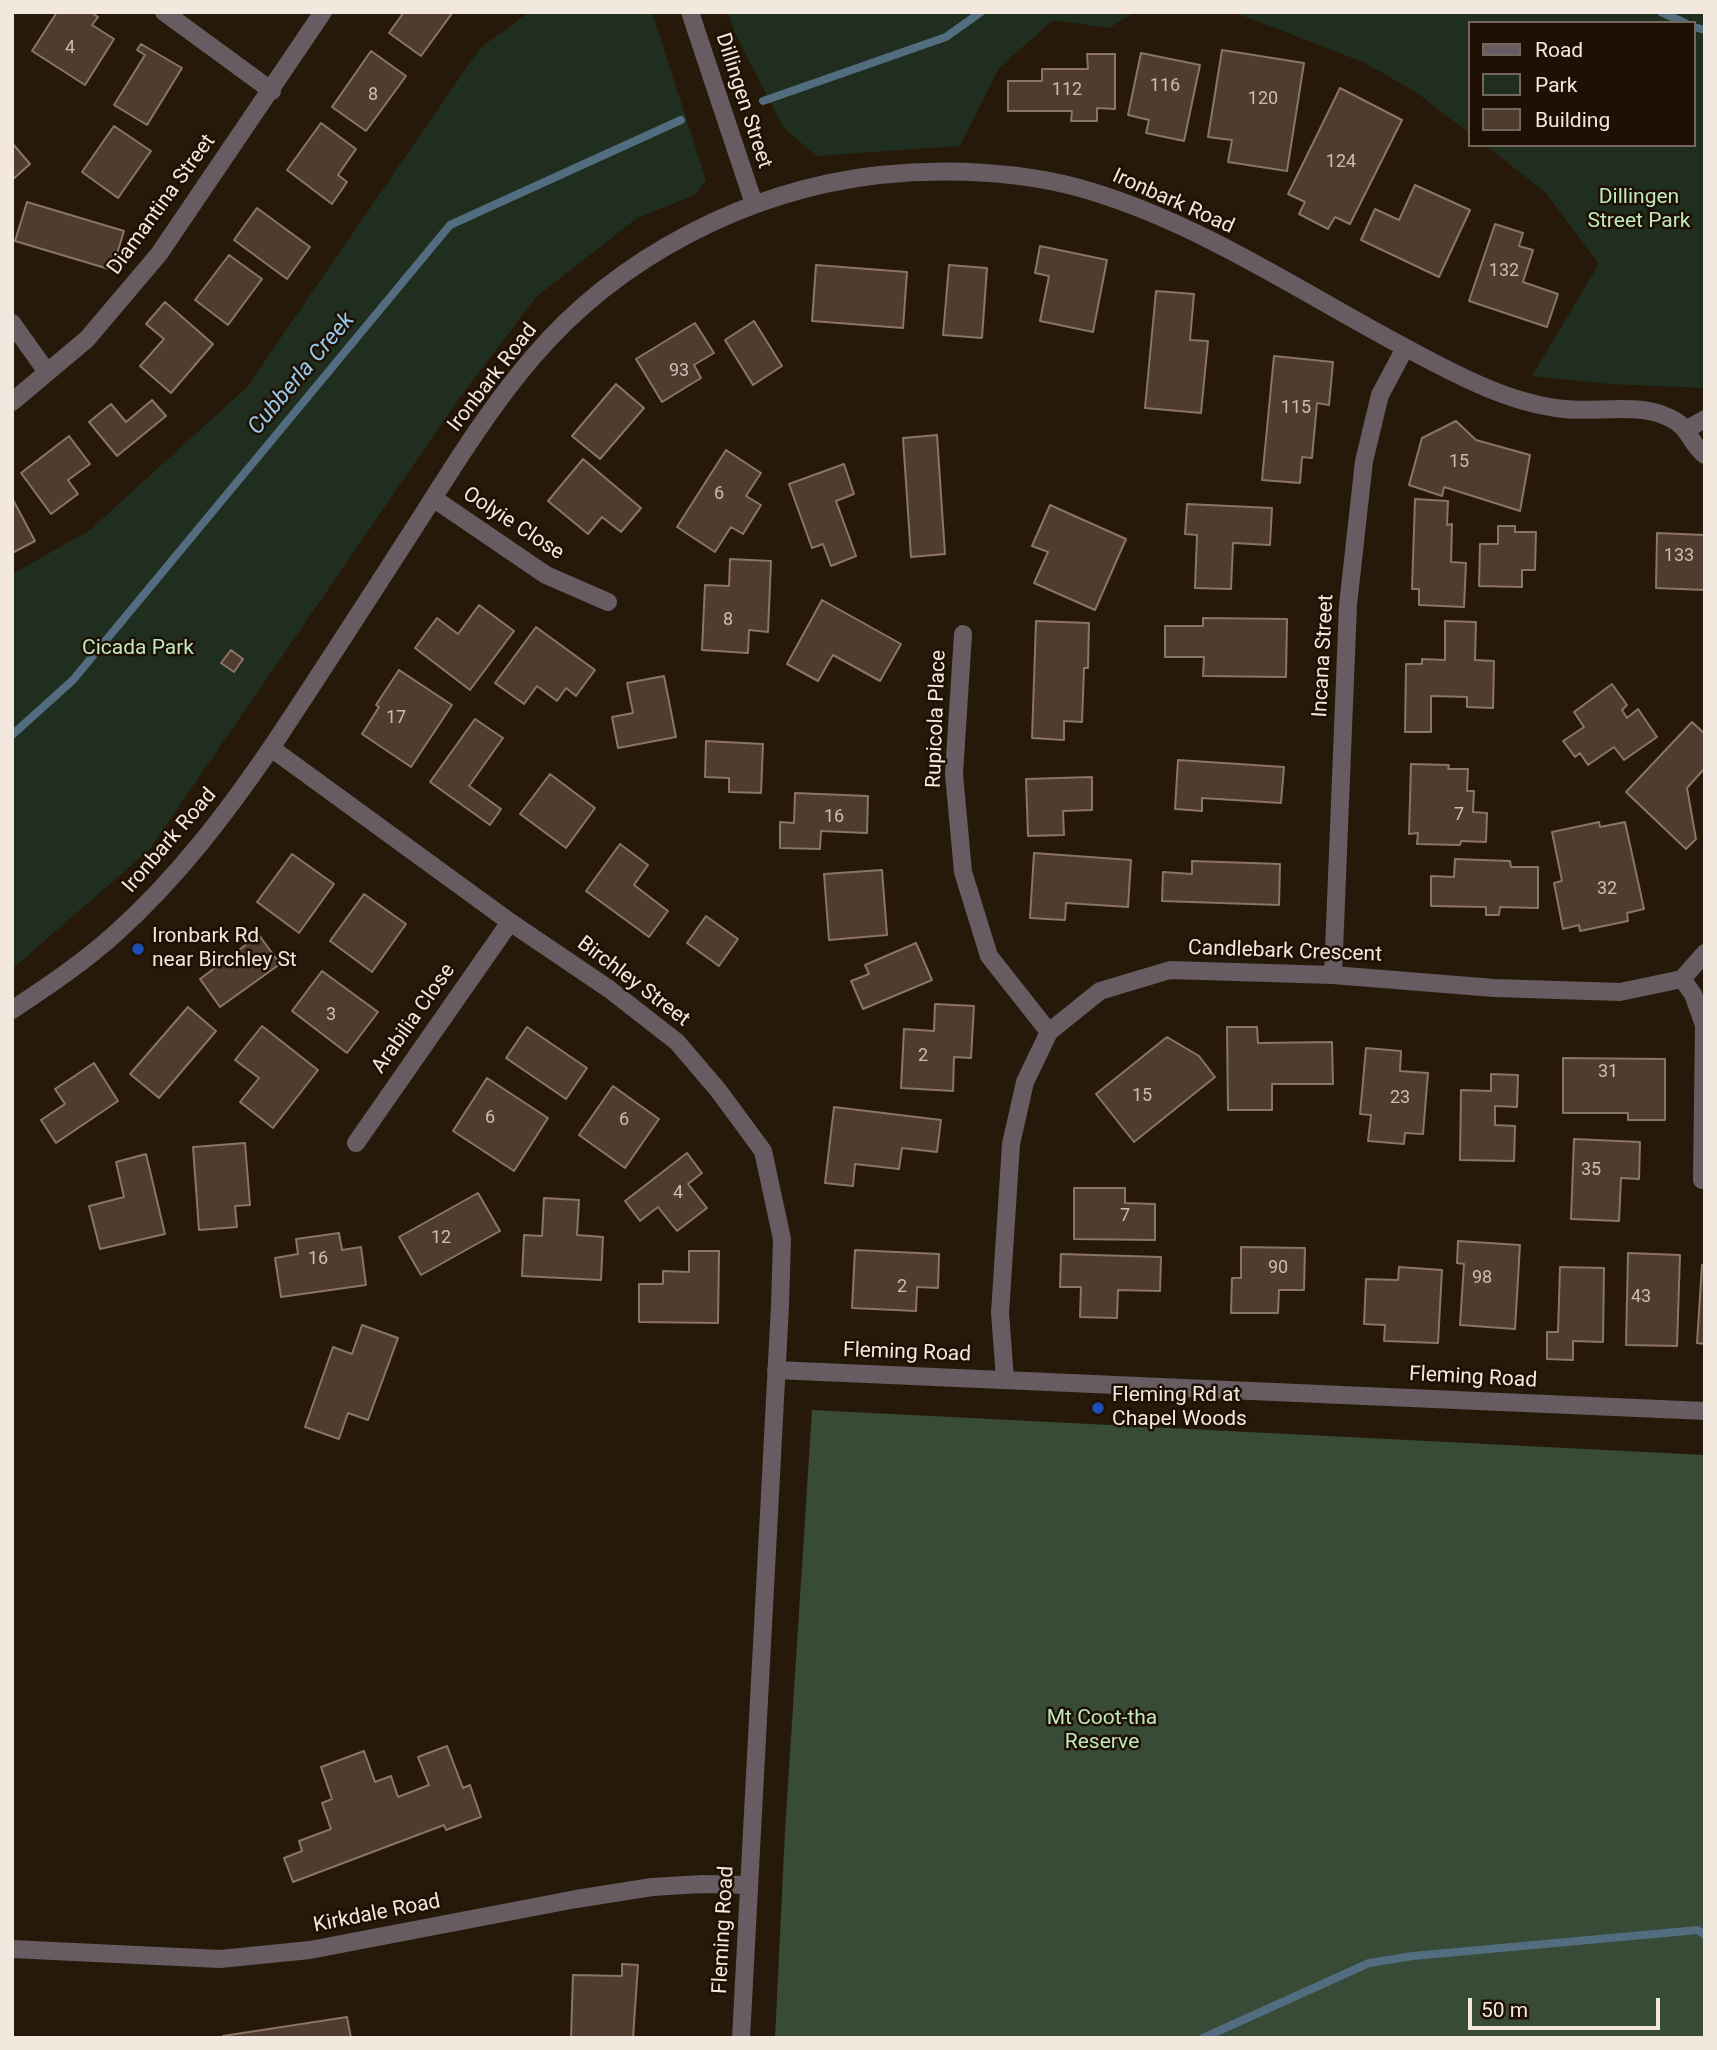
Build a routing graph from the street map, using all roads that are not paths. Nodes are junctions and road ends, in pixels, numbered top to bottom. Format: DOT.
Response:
graph roads {
  1 [pos="164,12"];
  2 [pos="323,12"];
  3 [pos="690,12"];
  4 [pos="272,91"];
  5 [pos="754,204"];
  6 [pos="12,323"];
  7 [pos="1405,348"];
  8 [pos="47,372"];
  9 [pos="12,402"];
  10 [pos="1705,419"];
  11 [pos="1687,429"];
  12 [pos="1705,455"];
  13 [pos="433,498"];
  14 [pos="608,601"];
  15 [pos="963,634"];
  16 [pos="271,748"];
  17 [pos="510,922"];
  18 [pos="1705,953"];
  19 [pos="1333,975"];
  20 [pos="1682,979"];
  21 [pos="12,1010"];
  22 [pos="1049,1032"];
  23 [pos="356,1143"];
  24 [pos="1702,1180"];
  25 [pos="776,1370"];
  26 [pos="1005,1379"];
  27 [pos="1705,1411"];
  28 [pos="748,1885"];
  29 [pos="12,1949"];
  30 [pos="741,2038"];
  1 -- 4 [label="street"];
  2 -- 4 [label="street, Diamantina Street"];
  3 -- 5 [label="street, Dillingen Street"];
  4 -- 8 [label="street, Diamantina Street"];
  5 -- 7 [label="street, Ironbark Road"];
  5 -- 13 [label="street, Ironbark Road"];
  6 -- 8 [label="street"];
  7 -- 11 [label="street, Ironbark Road"];
  7 -- 19 [label="street, Incana Street"];
  8 -- 9 [label="street, Diamantina Street"];
  10 -- 11 [label="street"];
  11 -- 12 [label="street, Ironbark Road"];
  13 -- 14 [label="street, Oolyie Close"];
  13 -- 16 [label="street, Ironbark Road"];
  15 -- 22 [label="street, Rupicola Place"];
  16 -- 17 [label="street, Birchley Street"];
  16 -- 21 [label="street, Ironbark Road"];
  17 -- 23 [label="street, Arabilia Close"];
  17 -- 25 [label="street, Birchley Street"];
  18 -- 20 [label="street"];
  19 -- 20 [label="street, Candlebark Crescent"];
  19 -- 22 [label="street, Candlebark Crescent"];
  20 -- 24 [label="street"];
  22 -- 26 [label="street, Candlebark Crescent"];
  25 -- 26 [label="street, Fleming Road"];
  25 -- 28 [label="street, Fleming Road"];
  26 -- 27 [label="street, Fleming Road"];
  28 -- 29 [label="street, Kirkdale Road"];
  28 -- 30 [label="street, Fleming Road"];
}
